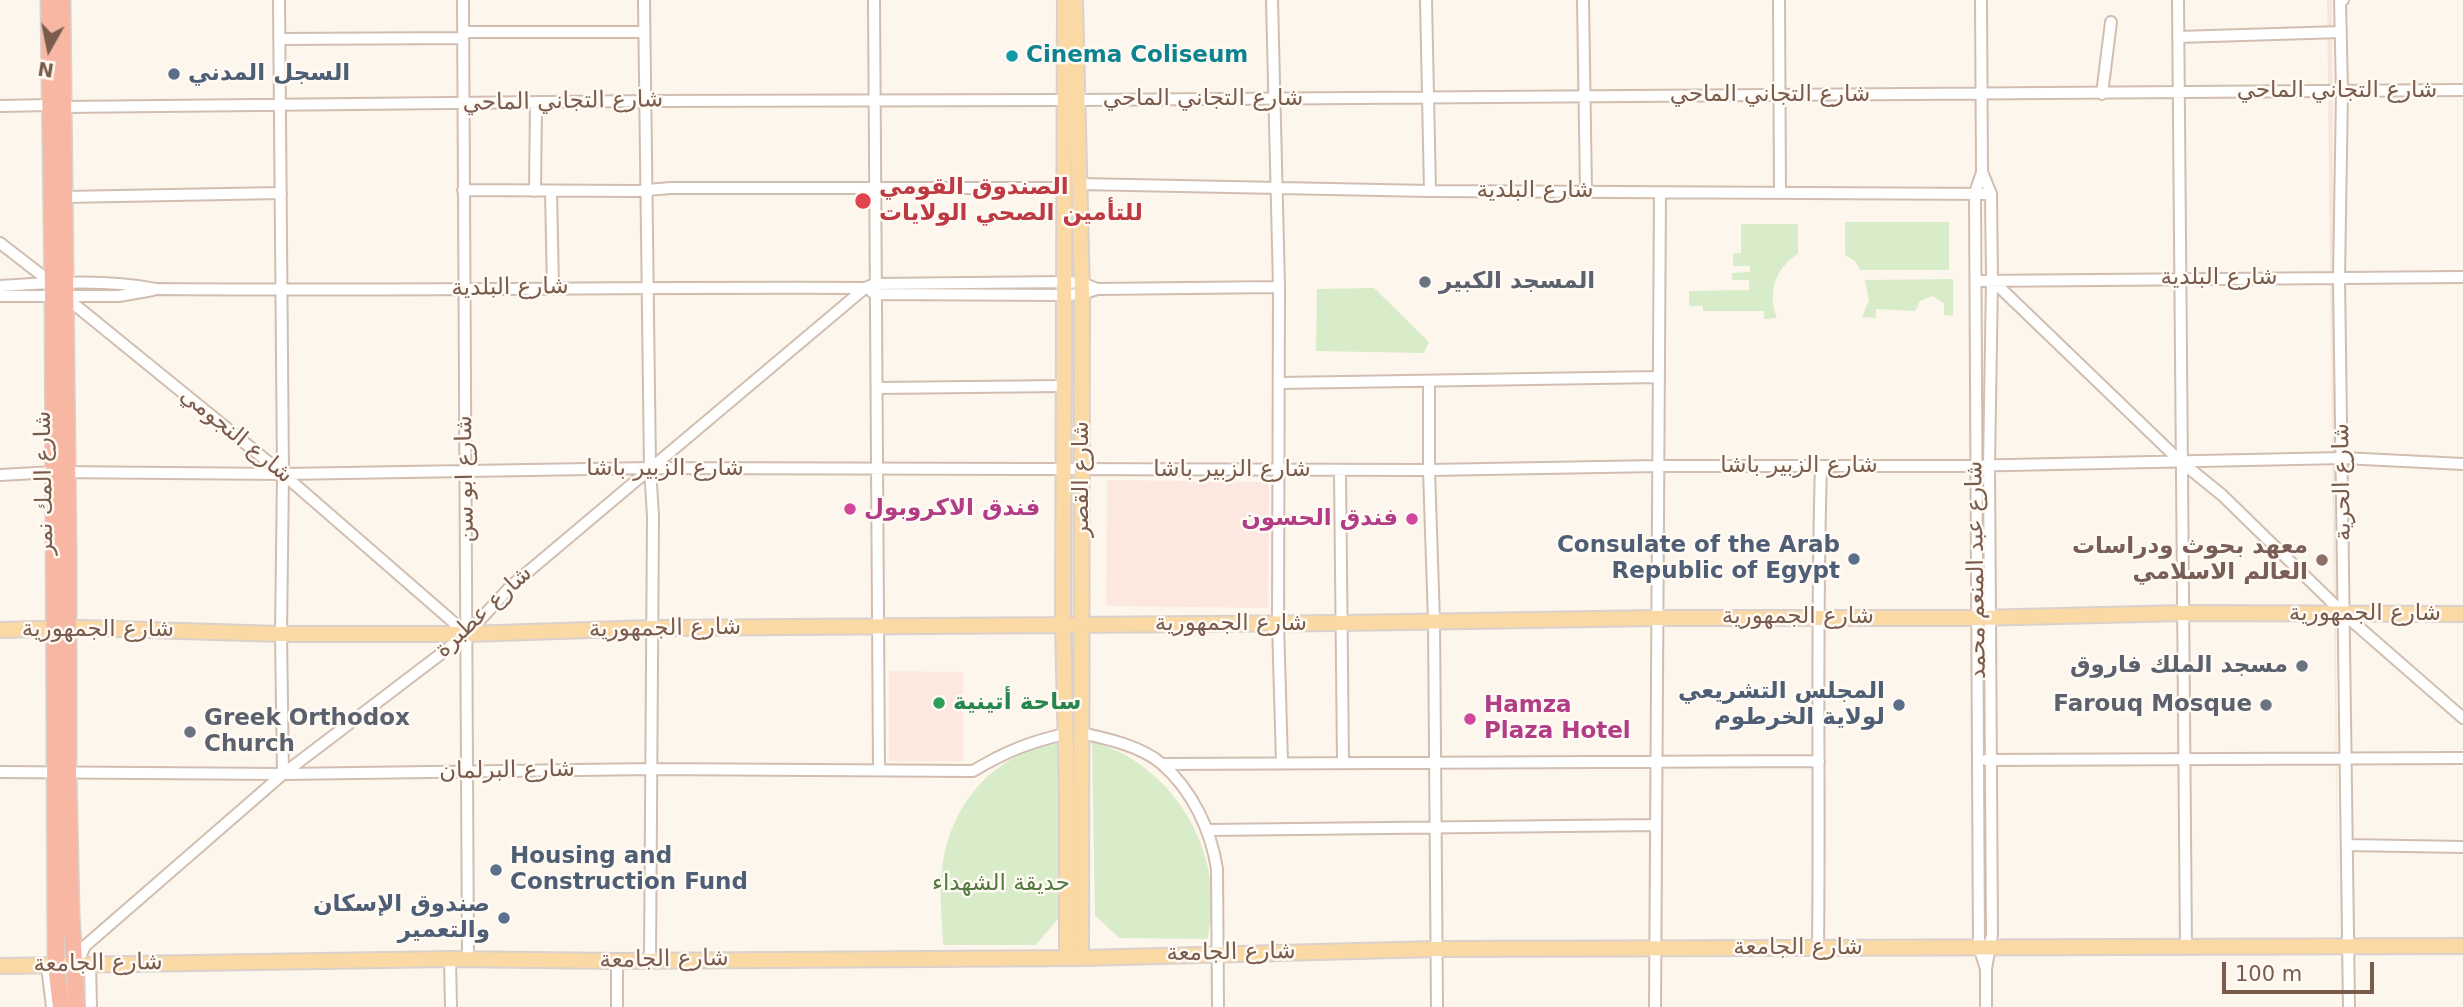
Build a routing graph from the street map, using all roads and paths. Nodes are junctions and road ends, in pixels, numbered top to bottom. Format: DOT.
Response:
graph roads {
  1 [pos="49,0"];
  2 [pos="62,0"];
  3 [pos="279,0"];
  4 [pos="463,0"];
  5 [pos="644,0"];
  6 [pos="874,0"];
  7 [pos="1065,0"];
  8 [pos="1075,0"];
  9 [pos="1272,0"];
  10 [pos="1426,0"];
  11 [pos="1583,0"];
  12 [pos="1779,0"];
  13 [pos="1981,0"];
  14 [pos="2178,0"];
  15 [pos="2342,0"];
  16 [pos="2111,22"];
  17 [pos="644,32"];
  18 [pos="2341,32"];
  19 [pos="463,35"];
  20 [pos="2178,37"];
  21 [pos="279,39"];
  22 [pos="2463,90"];
  23 [pos="2342,91"];
  24 [pos="2178,92"];
  25 [pos="1982,93"];
  26 [pos="2102,93"];
  27 [pos="1780,95"];
  28 [pos="1585,96"];
  29 [pos="1428,97"];
  30 [pos="1274,99"];
  31 [pos="644,100"];
  32 [pos="1070,100"];
  33 [pos="875,101"];
  34 [pos="536,102"];
  35 [pos="462,103"];
  36 [pos="280,105"];
  37 [pos="0,106"];
  38 [pos="56,106"];
  39 [pos="1982,172"];
  40 [pos="1079,184"];
  41 [pos="876,187"];
  42 [pos="1063,188"];
  43 [pos="1276,188"];
  44 [pos="463,190"];
  45 [pos="647,190"];
  46 [pos="535,191"];
  47 [pos="551,191"];
  48 [pos="1430,191"];
  49 [pos="1586,191"];
  50 [pos="1780,191"];
  51 [pos="1660,192"];
  52 [pos="281,193"];
  53 [pos="1975,193"];
  54 [pos="1991,194"];
  55 [pos="64,197"];
  56 [pos="0,243"];
  57 [pos="2463,277"];
  58 [pos="2181,278"];
  59 [pos="2339,278"];
  60 [pos="1993,280"];
  61 [pos="1976,281"];
  62 [pos="0,286"];
  63 [pos="1279,286"];
  64 [pos="647,287"];
  65 [pos="553,288"];
  66 [pos="1082,288"];
  67 [pos="463,289"];
  68 [pos="872,289"];
  69 [pos="1064,289"];
  70 [pos="59,290"];
  71 [pos="282,290"];
  72 [pos="0,296"];
  73 [pos="1659,377"];
  74 [pos="1975,381"];
  75 [pos="1990,381"];
  76 [pos="1429,382"];
  77 [pos="1280,383"];
  78 [pos="1063,386"];
  79 [pos="877,388"];
  80 [pos="2343,458"];
  81 [pos="2180,461"];
  82 [pos="2463,464"];
  83 [pos="1975,465"];
  84 [pos="1989,465"];
  85 [pos="1657,466"];
  86 [pos="1821,467"];
  87 [pos="650,468"];
  88 [pos="877,469"];
  89 [pos="1280,469"];
  90 [pos="1064,470"];
  91 [pos="1082,470"];
  92 [pos="1429,470"];
  93 [pos="1340,471"];
  94 [pos="61,472"];
  95 [pos="467,472"];
  96 [pos="283,474"];
  97 [pos="0,475"];
  98 [pos="2184,613"];
  99 [pos="2463,614"];
  100 [pos="2345,615"];
  101 [pos="1817,617"];
  102 [pos="1657,618"];
  103 [pos="1984,618"];
  104 [pos="1434,621"];
  105 [pos="1342,623"];
  106 [pos="1278,624"];
  107 [pos="1080,625"];
  108 [pos="878,626"];
  109 [pos="1063,626"];
  110 [pos="651,628"];
  111 [pos="61,629"];
  112 [pos="0,630"];
  113 [pos="281,634"];
  114 [pos="467,634"];
  115 [pos="2463,718"];
  116 [pos="1081,733"];
  117 [pos="1065,734"];
  118 [pos="2463,758"];
  119 [pos="2346,759"];
  120 [pos="1979,760"];
  121 [pos="1819,761"];
  122 [pos="1992,761"];
  123 [pos="2184,761"];
  124 [pos="1282,763"];
  125 [pos="1434,763"];
  126 [pos="1656,763"];
  127 [pos="1162,764"];
  128 [pos="1343,764"];
  129 [pos="651,769"];
  130 [pos="879,769"];
  131 [pos="0,772"];
  132 [pos="62,772"];
  133 [pos="466,772"];
  134 [pos="283,774"];
  135 [pos="1655,825"];
  136 [pos="1436,827"];
  137 [pos="1207,830"];
  138 [pos="2347,845"];
  139 [pos="2463,847"];
  140 [pos="2348,946"];
  141 [pos="2463,946"];
  142 [pos="1985,947"];
  143 [pos="2186,947"];
  144 [pos="1818,948"];
  145 [pos="1436,949"];
  146 [pos="1655,949"];
  147 [pos="1218,953"];
  148 [pos="468,958"];
  149 [pos="1074,958"];
  150 [pos="450,959"];
  151 [pos="650,960"];
  152 [pos="617,961"];
  153 [pos="0,965"];
  154 [pos="51,965"];
  155 [pos="83,965"];
  156 [pos="52,1007"];
  157 [pos="61,1007"];
  158 [pos="78,1007"];
  159 [pos="91,1007"];
  160 [pos="451,1007"];
  161 [pos="617,1007"];
  162 [pos="1218,1007"];
  163 [pos="1437,1007"];
  164 [pos="1655,1007"];
  165 [pos="1986,1007"];
  166 [pos="2349,1007"];
  1 -- 38 [label="highway, شارع المك نمر"];
  2 -- 38 [label="highway, شارع المك نمر"];
  3 -- 21 [label="street"];
  4 -- 19 [label="street, شارع ابو سن"];
  5 -- 17 [label="street"];
  6 -- 33 [label="street"];
  7 -- 32 [label="main road, شارع القصر"];
  8 -- 32 [label="main road, شارع القصر"];
  9 -- 30 [label="street"];
  10 -- 29 [label="street"];
  11 -- 28 [label="street"];
  12 -- 27 [label="street"];
  13 -- 25 [label="street, شارع عبد المنعم محمد"];
  14 -- 20 [label="street"];
  15 -- 18 [label="street, شارع الحرية"];
  16 -- 26 [label="street"];
  17 -- 19 [label="street"];
  17 -- 31 [label="street"];
  18 -- 20 [label="street"];
  18 -- 23 [label="street, شارع الحرية"];
  19 -- 21 [label="street"];
  19 -- 35 [label="street, شارع ابو سن"];
  20 -- 24 [label="street"];
  21 -- 36 [label="street"];
  22 -- 23 [label="street, شارع التجاني الماحي"];
  23 -- 24 [label="street, شارع التجاني الماحي"];
  23 -- 59 [label="street, شارع الحرية"];
  24 -- 26 [label="street, شارع التجاني الماحي"];
  24 -- 58 [label="street"];
  25 -- 26 [label="street, شارع التجاني الماحي"];
  25 -- 27 [label="street, شارع التجاني الماحي"];
  25 -- 39 [label="street, شارع عبد المنعم محمد"];
  27 -- 28 [label="street, شارع التجاني الماحي"];
  27 -- 50 [label="street"];
  28 -- 29 [label="street, شارع التجاني الماحي"];
  28 -- 49 [label="street"];
  29 -- 30 [label="street, شارع التجاني الماحي"];
  29 -- 48 [label="street"];
  30 -- 32 [label="street, شارع التجاني الماحي"];
  30 -- 43 [label="street"];
  31 -- 33 [label="street, شارع التجاني الماحي"];
  31 -- 34 [label="street, شارع التجاني الماحي"];
  31 -- 45 [label="street"];
  32 -- 33 [label="street, شارع التجاني الماحي"];
  32 -- 40 [label="main road, شارع القصر"];
  32 -- 42 [label="main road, شارع القصر"];
  33 -- 41 [label="street"];
  34 -- 35 [label="street, شارع التجاني الماحي"];
  34 -- 46 [label="street"];
  35 -- 36 [label="street, شارع التجاني الماحي"];
  35 -- 44 [label="street, شارع ابو سن"];
  36 -- 38 [label="street, شارع التجاني الماحي"];
  36 -- 52 [label="street"];
  37 -- 38 [label="street, شارع التجاني الماحي"];
  38 -- 55 [label="highway, شارع المك نمر"];
  38 -- 70 [label="highway, شارع المك نمر"];
  39 -- 53 [label="street, شارع عبد المنعم محمد"];
  39 -- 54 [label="street, شارع عبد المنعم محمد"];
  40 -- 43 [label="street, شارع البلدية"];
  40 -- 66 [label="main road, شارع القصر"];
  41 -- 42 [label="street"];
  41 -- 45 [label="street"];
  41 -- 68 [label="street"];
  42 -- 69 [label="main road, شارع القصر"];
  43 -- 48 [label="street, شارع البلدية"];
  43 -- 63 [label="street"];
  44 -- 46 [label="street"];
  44 -- 67 [label="street, شارع ابو سن"];
  45 -- 47 [label="street"];
  45 -- 64 [label="street"];
  46 -- 47 [label="street"];
  47 -- 65 [label="street"];
  48 -- 49 [label="street, شارع البلدية"];
  49 -- 51 [label="street, شارع البلدية"];
  50 -- 51 [label="street, شارع البلدية"];
  50 -- 53 [label="street, شارع البلدية"];
  51 -- 73 [label="street"];
  52 -- 55 [label="street"];
  52 -- 71 [label="street"];
  53 -- 54 [label="street, شارع البلدية"];
  53 -- 61 [label="street, شارع عبد المنعم محمد"];
  54 -- 60 [label="street, شارع عبد المنعم محمد"];
  55 -- 70 [label="highway, شارع المك نمر"];
  56 -- 70 [label="street, شارع النجومي"];
  57 -- 59 [label="street, شارع البلدية"];
  58 -- 59 [label="street, شارع البلدية"];
  58 -- 60 [label="street, شارع البلدية"];
  58 -- 81 [label="street"];
  59 -- 80 [label="street, شارع الحرية"];
  60 -- 61 [label="street, شارع البلدية"];
  60 -- 75 [label="street, شارع عبد المنعم محمد"];
  60 -- 81 [label="street"];
  61 -- 74 [label="street, شارع عبد المنعم محمد"];
  62 -- 70 [label="street, شارع البلدية"];
  63 -- 66 [label="street, شارع البلدية"];
  63 -- 77 [label="street"];
  64 -- 65 [label="street, شارع البلدية"];
  64 -- 68 [label="street, شارع البلدية"];
  64 -- 87 [label="street"];
  65 -- 67 [label="street, شارع البلدية"];
  66 -- 69 [label="street, شارع البلدية"];
  66 -- 91 [label="main road, شارع القصر"];
  67 -- 71 [label="street, شارع البلدية"];
  67 -- 95 [label="street, شارع ابو سن"];
  68 -- 69 [label="street, شارع البلدية"];
  68 -- 79 [label="street"];
  68 -- 87 [label="street, شارع عطبرة"];
  69 -- 78 [label="main road, شارع القصر"];
  70 -- 71 [label="street, شارع البلدية"];
  70 -- 72 [label="street, شارع البلدية"];
  70 -- 94 [label="highway, شارع المك نمر"];
  70 -- 96 [label="street, شارع النجومي"];
  71 -- 96 [label="street"];
  73 -- 76 [label="street"];
  73 -- 85 [label="street"];
  74 -- 75 [label="street"];
  74 -- 83 [label="street, شارع عبد المنعم محمد"];
  75 -- 84 [label="street, شارع عبد المنعم محمد"];
  76 -- 77 [label="street"];
  76 -- 92 [label="street"];
  77 -- 89 [label="street"];
  78 -- 79 [label="street"];
  78 -- 90 [label="main road, شارع القصر"];
  79 -- 88 [label="street"];
  80 -- 81 [label="street, شارع الزبير باشا"];
  80 -- 82 [label="street, شارع الزبير باشا"];
  80 -- 100 [label="street, شارع الحرية"];
  81 -- 84 [label="street, شارع الزبير باشا"];
  81 -- 98 [label="street"];
  81 -- 100 [label="street"];
  83 -- 84 [label="street, شارع الزبير باشا"];
  83 -- 86 [label="street, شارع الزبير باشا"];
  83 -- 103 [label="street, شارع عبد المنعم محمد"];
  84 -- 103 [label="street, شارع عبد المنعم محمد"];
  85 -- 86 [label="street, شارع الزبير باشا"];
  85 -- 92 [label="street, شارع الزبير باشا"];
  85 -- 102 [label="street"];
  86 -- 101 [label="street"];
  87 -- 88 [label="street, شارع الزبير باشا"];
  87 -- 95 [label="street, شارع الزبير باشا"];
  87 -- 110 [label="street"];
  87 -- 114 [label="street, شارع عطبرة"];
  88 -- 90 [label="street, شارع الزبير باشا"];
  88 -- 108 [label="street"];
  89 -- 91 [label="street, شارع الزبير باشا"];
  89 -- 93 [label="street, شارع الزبير باشا"];
  89 -- 106 [label="street"];
  90 -- 91 [label="street, شارع الزبير باشا"];
  90 -- 109 [label="main road, شارع القصر"];
  91 -- 107 [label="main road, شارع القصر"];
  92 -- 93 [label="street, شارع الزبير باشا"];
  92 -- 104 [label="street"];
  93 -- 105 [label="street"];
  94 -- 96 [label="street, شارع الزبير باشا"];
  94 -- 97 [label="street, شارع الزبير باشا"];
  94 -- 111 [label="highway, شارع المك نمر"];
  95 -- 96 [label="street, شارع الزبير باشا"];
  95 -- 114 [label="street, شارع ابو سن"];
  96 -- 113 [label="street"];
  96 -- 114 [label="street, شارع النجومي"];
  98 -- 100 [label="main road, شارع الجمهورية"];
  98 -- 103 [label="main road, شارع الجمهورية"];
  98 -- 123 [label="street"];
  99 -- 100 [label="main road, شارع الجمهورية"];
  100 -- 115 [label="street"];
  100 -- 119 [label="street, شارع الحرية"];
  101 -- 102 [label="main road, شارع الجمهورية"];
  101 -- 103 [label="main road, شارع الجمهورية"];
  101 -- 121 [label="street"];
  102 -- 104 [label="main road, شارع الجمهورية"];
  102 -- 126 [label="street"];
  103 -- 120 [label="street, شارع عبد المنعم محمد"];
  103 -- 122 [label="street, شارع عبد المنعم محمد"];
  104 -- 105 [label="main road, شارع الجمهورية"];
  104 -- 125 [label="street"];
  105 -- 106 [label="main road, شارع الجمهورية"];
  105 -- 128 [label="street"];
  106 -- 107 [label="main road, شارع الجمهورية"];
  106 -- 124 [label="street"];
  107 -- 109 [label="main road, شارع الجمهورية"];
  107 -- 116 [label="main road, شارع القصر"];
  108 -- 109 [label="main road, شارع الجمهورية"];
  108 -- 110 [label="main road, شارع الجمهورية"];
  108 -- 130 [label="street"];
  109 -- 117 [label="main road, شارع القصر"];
  110 -- 114 [label="main road, شارع الجمهورية"];
  110 -- 129 [label="street"];
  111 -- 112 [label="main road, شارع الجمهورية"];
  111 -- 113 [label="main road, شارع الجمهورية"];
  111 -- 132 [label="highway, شارع المك نمر"];
  113 -- 114 [label="main road, شارع الجمهورية"];
  113 -- 134 [label="street"];
  114 -- 133 [label="street, شارع ابو سن"];
  114 -- 134 [label="street, شارع عطبرة"];
  116 -- 127 [label="street"];
  116 -- 149 [label="main road, شارع القصر"];
  117 -- 130 [label="street, شارع البرلمان"];
  117 -- 149 [label="main road, شارع القصر"];
  118 -- 119 [label="street"];
  119 -- 123 [label="street"];
  119 -- 138 [label="street, شارع الحرية"];
  120 -- 122 [label="street"];
  120 -- 142 [label="street, شارع عبد المنعم محمد"];
  121 -- 126 [label="street"];
  121 -- 144 [label="street"];
  122 -- 123 [label="street"];
  122 -- 142 [label="street, شارع عبد المنعم محمد"];
  123 -- 143 [label="street"];
  124 -- 127 [label="street"];
  124 -- 128 [label="street"];
  125 -- 126 [label="street"];
  125 -- 128 [label="street"];
  125 -- 136 [label="street"];
  126 -- 135 [label="street"];
  127 -- 137 [label="street"];
  129 -- 130 [label="street, شارع البرلمان"];
  129 -- 133 [label="street, شارع البرلمان"];
  129 -- 151 [label="street"];
  131 -- 132 [label="street, شارع البرلمان"];
  132 -- 134 [label="street, شارع البرلمان"];
  132 -- 154 [label="highway, شارع المك نمر"];
  132 -- 155 [label="highway, شارع المك نمر"];
  133 -- 134 [label="street, شارع البرلمان"];
  133 -- 148 [label="street, شارع ابو سن"];
  134 -- 155 [label="street, شارع عطبرة"];
  135 -- 136 [label="street"];
  135 -- 146 [label="street"];
  136 -- 137 [label="street"];
  136 -- 145 [label="street"];
  137 -- 147 [label="street"];
  138 -- 139 [label="street"];
  138 -- 140 [label="street, شارع الحرية"];
  140 -- 141 [label="main road, شارع الجامعة"];
  140 -- 143 [label="main road, شارع الجامعة"];
  140 -- 166 [label="street, شارع الحرية"];
  142 -- 143 [label="main road, شارع الجامعة"];
  142 -- 144 [label="main road, شارع الجامعة"];
  142 -- 165 [label="street, شارع عبد المنعم محمد"];
  144 -- 146 [label="main road, شارع الجامعة"];
  145 -- 146 [label="main road, شارع الجامعة"];
  145 -- 147 [label="main road, شارع الجامعة"];
  145 -- 163 [label="street"];
  146 -- 164 [label="street"];
  147 -- 149 [label="main road, شارع الجامعة"];
  147 -- 162 [label="street"];
  148 -- 150 [label="main road, شارع الجامعة"];
  148 -- 152 [label="main road, شارع الجامعة"];
  149 -- 151 [label="main road, شارع الجامعة"];
  150 -- 155 [label="main road, شارع الجامعة"];
  150 -- 160 [label="street"];
  151 -- 152 [label="main road, شارع الجامعة"];
  152 -- 161 [label="street"];
  153 -- 154 [label="main road, شارع الجامعة"];
  154 -- 155 [label="main road, شارع الجامعة"];
  154 -- 156 [label="street"];
  154 -- 157 [label="highway, شارع المك نمر"];
  155 -- 158 [label="highway, شارع المك نمر"];
  155 -- 159 [label="street"];
}
